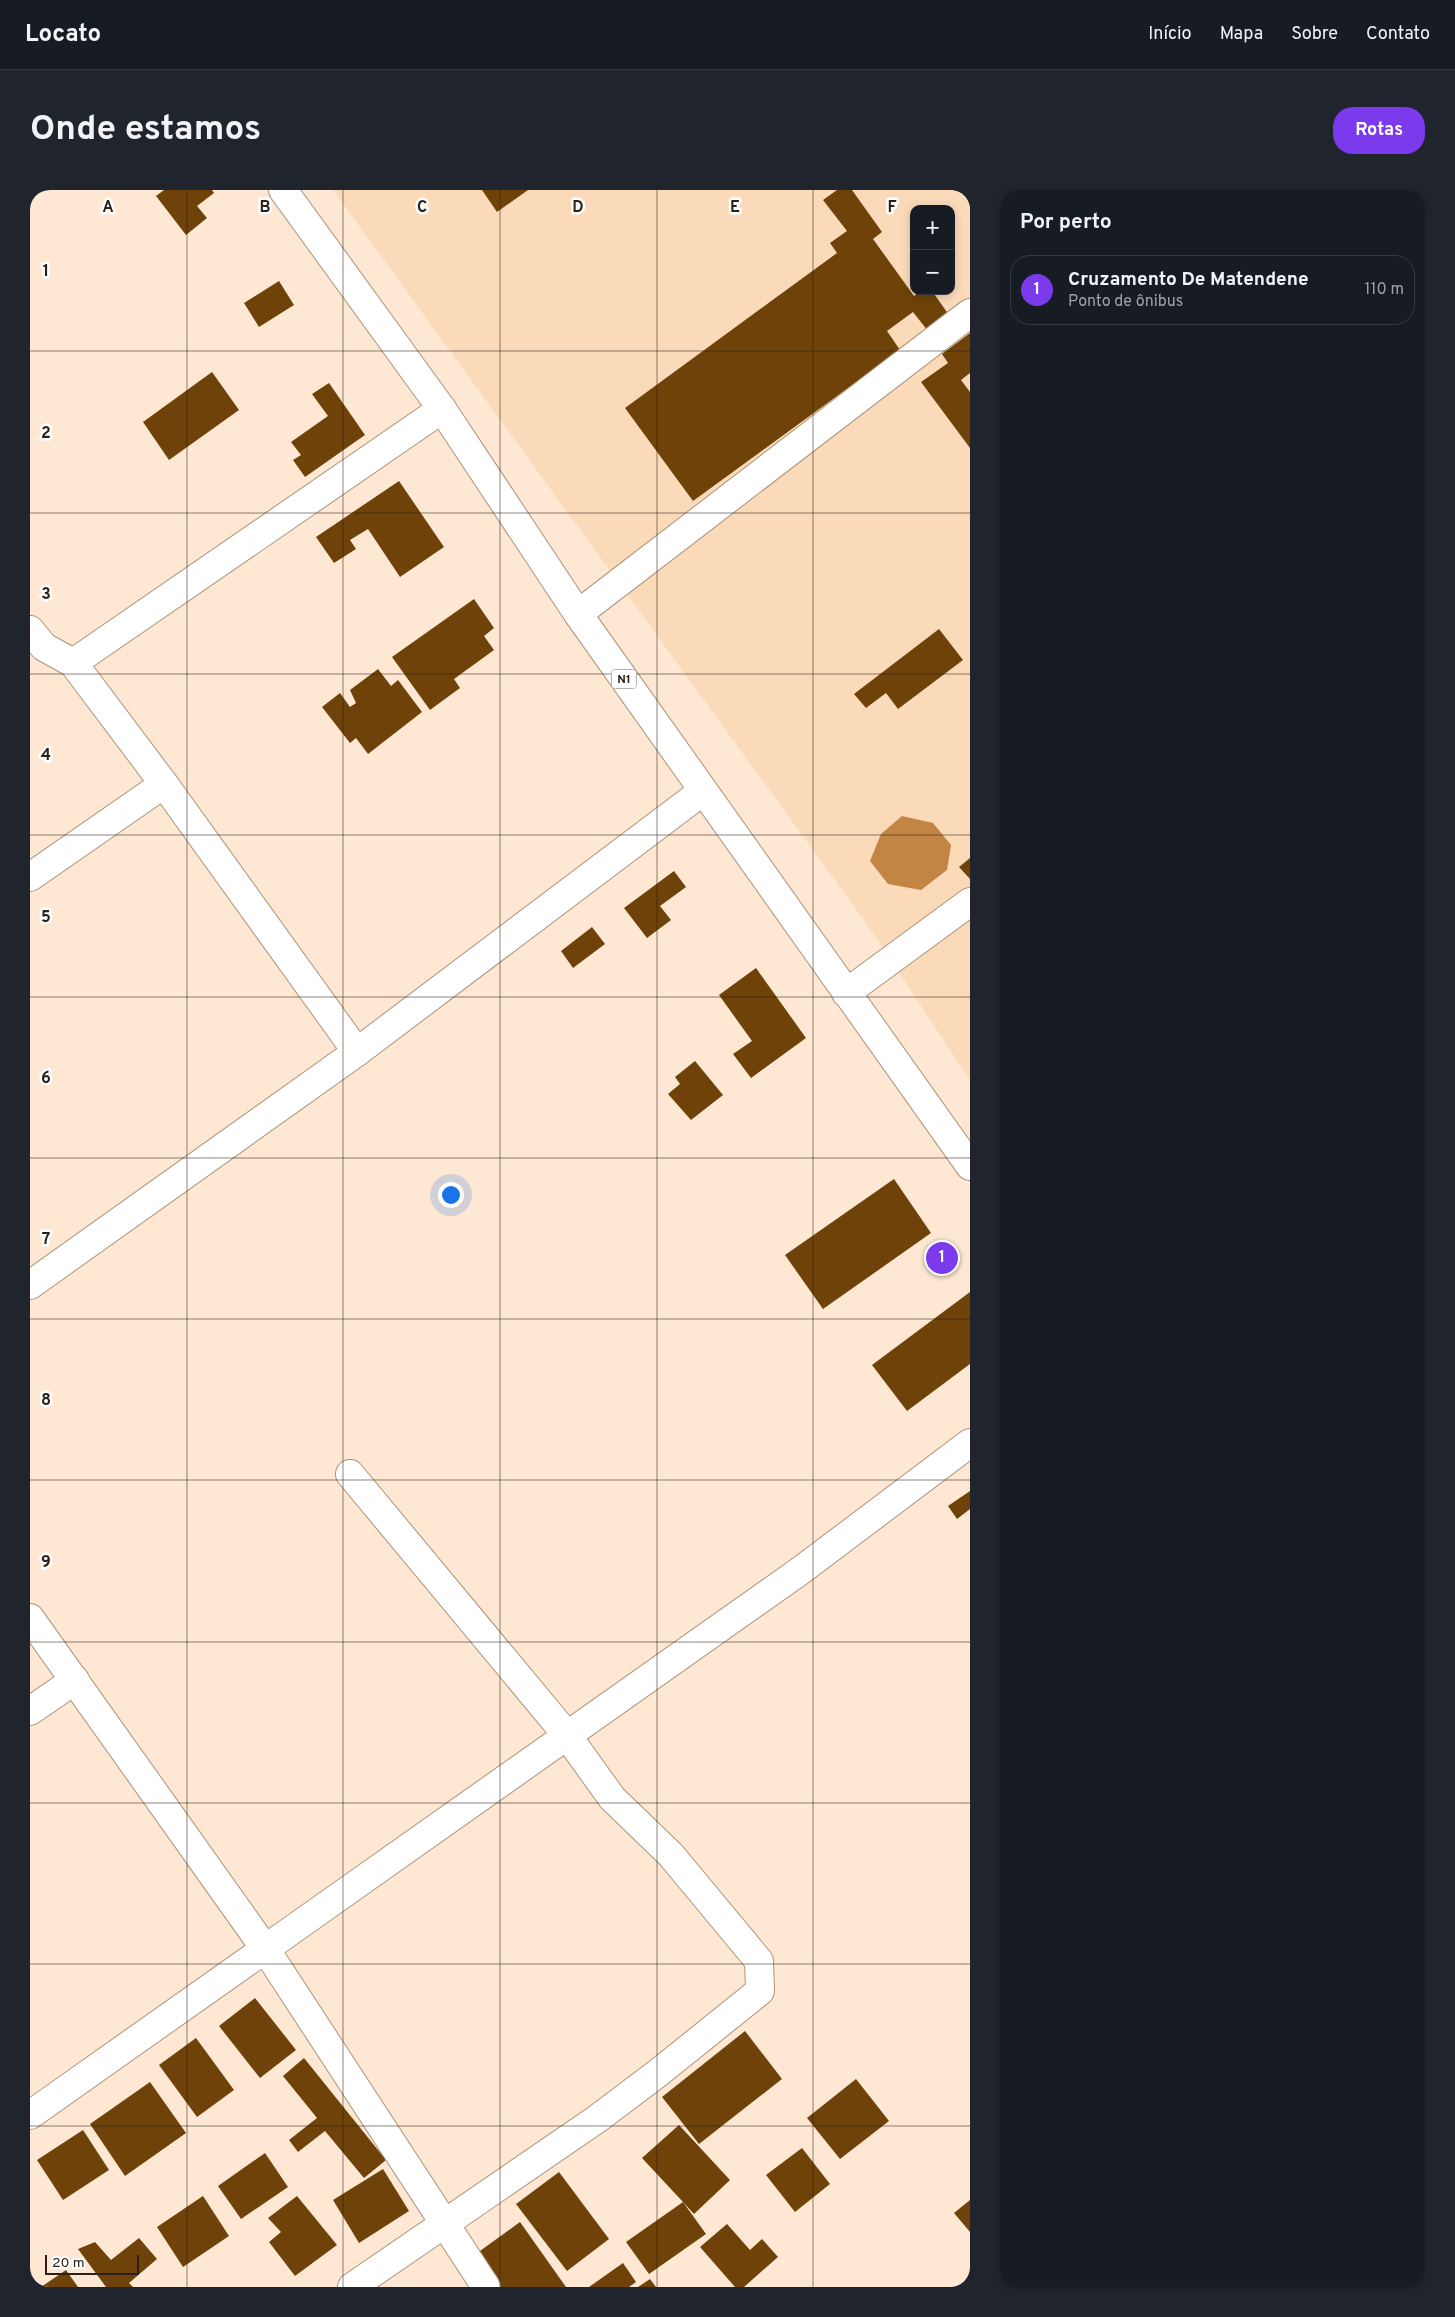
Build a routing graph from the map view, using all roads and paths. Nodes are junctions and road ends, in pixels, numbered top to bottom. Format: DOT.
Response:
graph roads {
  1 [pos="283,190"];
  2 [pos="970,313"];
  3 [pos="442,409"];
  4 [pos="578,614"];
  5 [pos="30,630"];
  6 [pos="73,663"];
  7 [pos="164,784"];
  8 [pos="703,791"];
  9 [pos="30,877"];
  10 [pos="970,902"];
  11 [pos="846,993"];
  12 [pos="357,1052"];
  13 [pos="970,1166"];
  14 [pos="30,1285"];
  15 [pos="970,1443"];
  16 [pos="350,1474"];
  17 [pos="30,1618"];
  18 [pos="75,1680"];
  19 [pos="30,1711"];
  20 [pos="566,1734"];
  21 [pos="266,1950"];
  22 [pos="30,2115"];
  23 [pos="443,2223"];
  24 [pos="352,2287"];
  25 [pos="486,2287"];
  1 -- 3 [label="main road, N1"];
  2 -- 4 [label="main road"];
  3 -- 4 [label="main road, N1"];
  3 -- 6 [label="main road"];
  4 -- 8 [label="main road, N1"];
  5 -- 6 [label="main road"];
  6 -- 7 [label="main road"];
  7 -- 9 [label="main road"];
  7 -- 12 [label="main road"];
  8 -- 11 [label="main road, N1"];
  8 -- 12 [label="main road"];
  10 -- 11 [label="main road"];
  11 -- 13 [label="main road, N1"];
  12 -- 14 [label="main road"];
  15 -- 20 [label="main road"];
  16 -- 20 [label="main road"];
  17 -- 18 [label="main road"];
  18 -- 19 [label="main road"];
  18 -- 21 [label="main road"];
  20 -- 21 [label="main road"];
  20 -- 23 [label="main road"];
  21 -- 22 [label="main road"];
  21 -- 23 [label="main road"];
  23 -- 24 [label="main road"];
  23 -- 25 [label="main road"];
}
